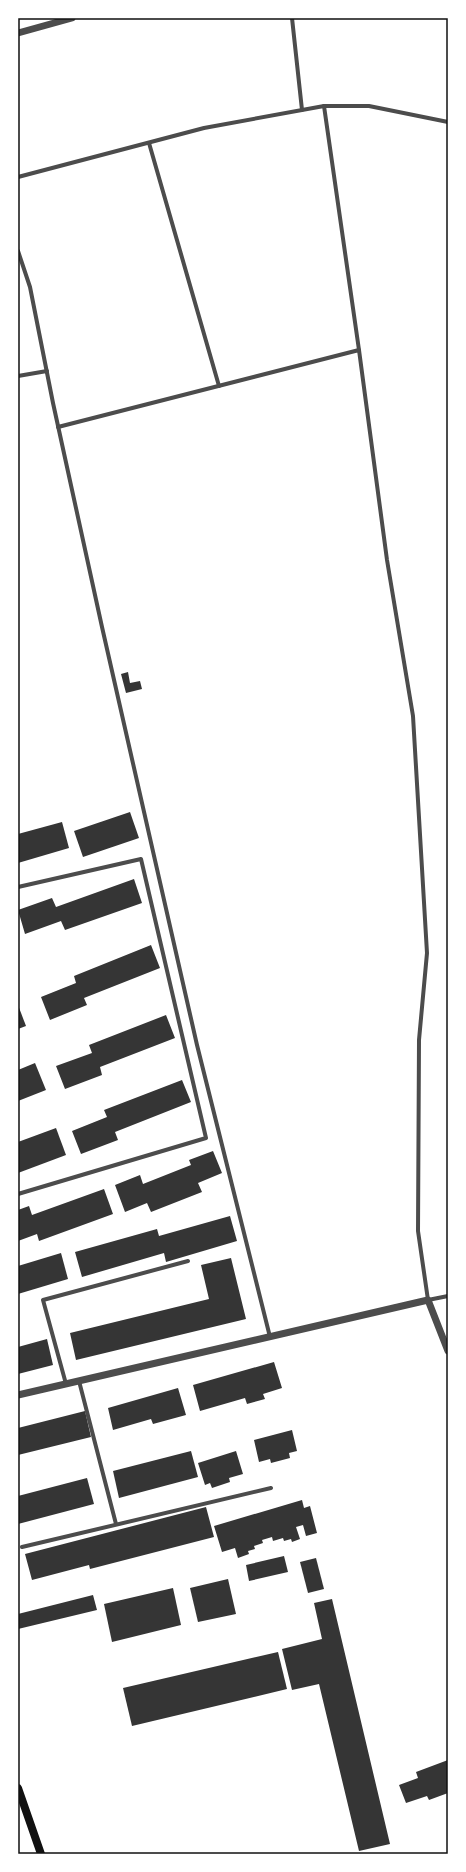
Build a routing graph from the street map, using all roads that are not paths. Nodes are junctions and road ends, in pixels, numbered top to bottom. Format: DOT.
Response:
graph roads {
  1 [pos="72,18"];
  2 [pos="292,18"];
  3 [pos="18,33"];
  4 [pos="324,106"];
  5 [pos="302,110"];
  6 [pos="448,122"];
  7 [pos="149,143"];
  8 [pos="18,177"];
  9 [pos="18,251"];
  10 [pos="359,350"];
  11 [pos="46,371"];
  12 [pos="18,376"];
  13 [pos="219,386"];
  14 [pos="58,427"];
  15 [pos="18,887"];
  16 [pos="18,1194"];
  17 [pos="188,1261"];
  18 [pos="448,1296"];
  19 [pos="428,1300"];
  20 [pos="270,1337"];
  21 [pos="448,1351"];
  22 [pos="79,1381"];
  23 [pos="66,1384"];
  24 [pos="18,1396"];
  25 [pos="270,1488"];
  26 [pos="116,1524"];
  27 [pos="22,1547"];
  28 [pos="18,1788"];
  29 [pos="41,1854"];
  1 -- 3 [label="street"];
  2 -- 5 [label="street"];
  4 -- 5 [label="street"];
  4 -- 6 [label="street"];
  4 -- 10 [label="street"];
  5 -- 7 [label="street"];
  7 -- 8 [label="street"];
  7 -- 13 [label="street"];
  9 -- 11 [label="street"];
  10 -- 13 [label="street"];
  10 -- 19 [label="street"];
  11 -- 12 [label="street"];
  11 -- 14 [label="street"];
  13 -- 14 [label="street"];
  14 -- 20 [label="street"];
  15 -- 16 [label="street"];
  17 -- 23 [label="street"];
  18 -- 19 [label="street"];
  19 -- 20 [label="street"];
  19 -- 21 [label="street"];
  20 -- 22 [label="street"];
  22 -- 23 [label="street"];
  22 -- 26 [label="street"];
  23 -- 24 [label="street"];
  25 -- 26 [label="street"];
  26 -- 27 [label="street"];
  28 -- 29 [label="main road"];
}
